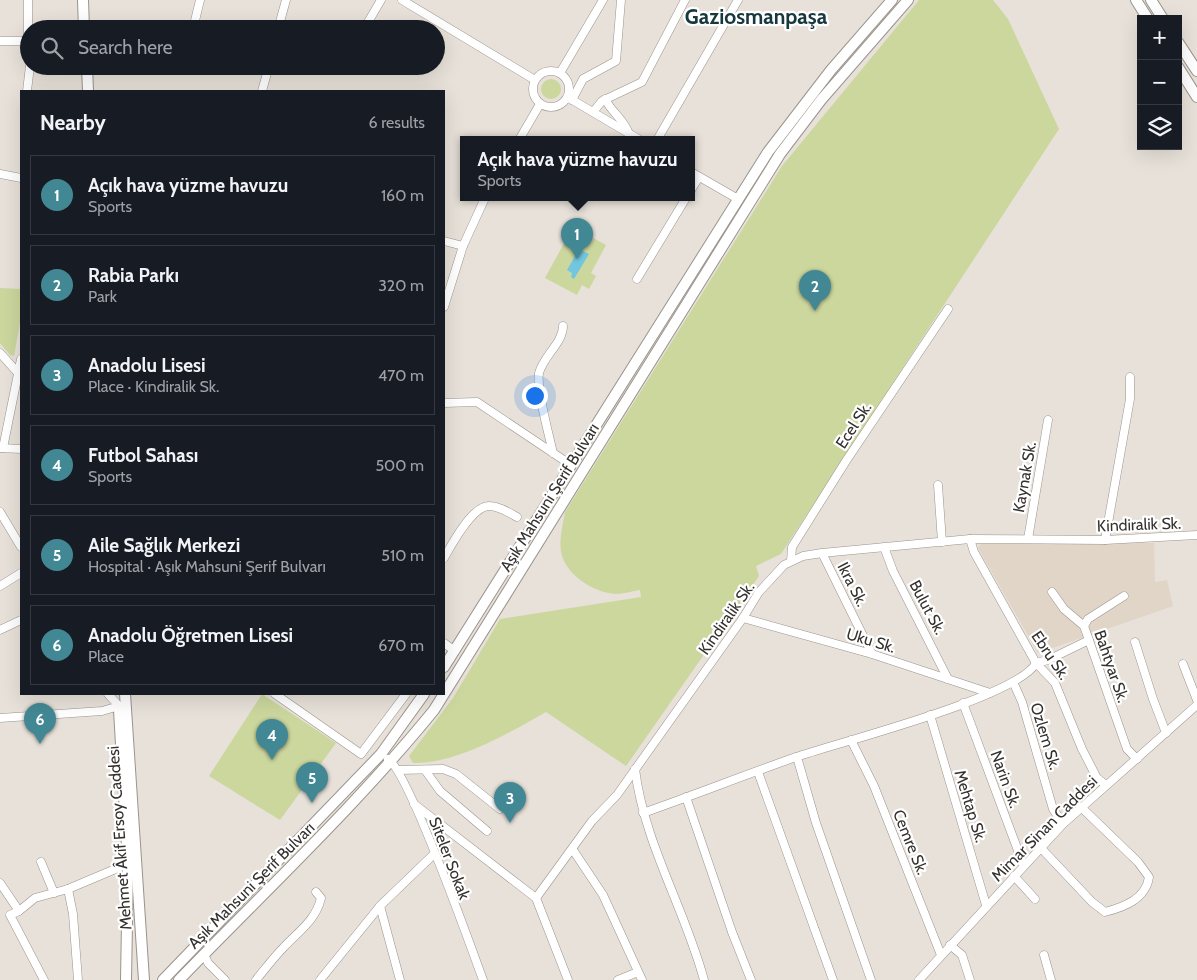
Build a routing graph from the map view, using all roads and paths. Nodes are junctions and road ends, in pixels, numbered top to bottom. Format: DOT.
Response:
graph roads {
  1 [pos="28,0"];
  2 [pos="77,0"];
  3 [pos="82,0"];
  4 [pos="200,0"];
  5 [pos="286,0"];
  6 [pos="381,0"];
  7 [pos="402,0"];
  8 [pos="603,0"];
  9 [pos="621,0"];
  10 [pos="685,0"];
  11 [pos="738,0"];
  12 [pos="892,0"];
  13 [pos="908,0"];
  14 [pos="1136,0"];
  15 [pos="1151,0"];
  16 [pos="1145,15"];
  17 [pos="1160,15"];
  18 [pos="28,20"];
  19 [pos="78,20"];
  20 [pos="83,20"];
  21 [pos="195,20"];
  22 [pos="280,20"];
  23 [pos="369,20"];
  24 [pos="435,20"];
  25 [pos="445,26"];
  26 [pos="0,40"];
  27 [pos="20,41"];
  28 [pos="1182,48"];
  29 [pos="1197,71"];
  30 [pos="560,73"];
  31 [pos="1182,73"];
  32 [pos="29,75"];
  33 [pos="81,75"];
  34 [pos="87,75"];
  35 [pos="266,75"];
  36 [pos="535,80"];
  37 [pos="27,90"];
  38 [pos="82,90"];
  39 [pos="88,90"];
  40 [pos="262,90"];
  41 [pos="1197,97"];
  42 [pos="570,98"];
  43 [pos="606,99"];
  44 [pos="540,104"];
  45 [pos="593,112"];
  46 [pos="629,134"];
  47 [pos="521,136"];
  48 [pos="633,136"];
  49 [pos="659,136"];
  50 [pos="0,174"];
  51 [pos="695,174"];
  52 [pos="699,177"];
  53 [pos="20,178"];
  54 [pos="695,184"];
  55 [pos="738,199"];
  56 [pos="484,201"];
  57 [pos="684,201"];
  58 [pos="445,241"];
  59 [pos="463,246"];
  60 [pos="638,279"];
  61 [pos="445,304"];
  62 [pos="948,308"];
  63 [pos="563,326"];
  64 [pos="0,353"];
  65 [pos="20,364"];
  66 [pos="18,373"];
  67 [pos="1130,377"];
  68 [pos="445,403"];
  69 [pos="1048,420"];
  70 [pos="1,448"];
  71 [pos="20,449"];
  72 [pos="553,452"];
  73 [pos="571,465"];
  74 [pos="938,485"];
  75 [pos="0,512"];
  76 [pos="517,517"];
  77 [pos="1197,535"];
  78 [pos="1028,538"];
  79 [pos="970,539"];
  80 [pos="1105,540"];
  81 [pos="942,542"];
  82 [pos="20,545"];
  83 [pos="884,547"];
  84 [pos="822,553"];
  85 [pos="445,556"];
  86 [pos="791,561"];
  87 [pos="20,574"];
  88 [pos="0,586"];
  89 [pos="1052,592"];
  90 [pos="1124,596"];
  91 [pos="743,618"];
  92 [pos="20,620"];
  93 [pos="1084,626"];
  94 [pos="0,630"];
  95 [pos="1089,640"];
  96 [pos="1135,642"];
  97 [pos="445,644"];
  98 [pos="455,651"];
  99 [pos="872,654"];
  100 [pos="1036,663"];
  101 [pos="1183,664"];
  102 [pos="445,666"];
  103 [pos="948,679"];
  104 [pos="1014,684"];
  105 [pos="445,692"];
  106 [pos="990,693"];
  107 [pos="109,695"];
  108 [pos="119,695"];
  109 [pos="125,695"];
  110 [pos="276,695"];
  111 [pos="405,695"];
  112 [pos="423,695"];
  113 [pos="443,695"];
  114 [pos="1197,700"];
  115 [pos="963,703"];
  116 [pos="1197,705"];
  117 [pos="119,706"];
  118 [pos="930,715"];
  119 [pos="0,718"];
  120 [pos="1166,733"];
  121 [pos="851,740"];
  122 [pos="380,754"];
  123 [pos="797,757"];
  124 [pos="1137,759"];
  125 [pos="395,765"];
  126 [pos="635,769"];
  127 [pos="425,770"];
  128 [pos="758,772"];
  129 [pos="1106,785"];
  130 [pos="638,792"];
  131 [pos="617,795"];
  132 [pos="686,797"];
  133 [pos="414,804"];
  134 [pos="1081,807"];
  135 [pos="500,809"];
  136 [pos="643,813"];
  137 [pos="1063,824"];
  138 [pos="486,831"];
  139 [pos="1040,847"];
  140 [pos="573,850"];
  141 [pos="434,854"];
  142 [pos="41,862"];
  143 [pos="132,862"];
  144 [pos="1023,864"];
  145 [pos="1014,876"];
  146 [pos="0,883"];
  147 [pos="68,889"];
  148 [pos="316,892"];
  149 [pos="54,893"];
  150 [pos="536,898"];
  151 [pos="1035,899"];
  152 [pos="986,905"];
  153 [pos="380,906"];
  154 [pos="19,911"];
  155 [pos="10,915"];
  156 [pos="0,918"];
  157 [pos="950,945"];
  158 [pos="204,954"];
  159 [pos="941,955"];
  160 [pos="1044,955"];
  161 [pos="638,972"];
  162 [pos="44,980"];
  163 [pos="78,980"];
  164 [pos="126,980"];
  165 [pos="144,980"];
  166 [pos="163,980"];
  167 [pos="179,980"];
  168 [pos="224,980"];
  169 [pos="256,980"];
  170 [pos="320,980"];
  171 [pos="400,980"];
  172 [pos="482,980"];
  173 [pos="568,980"];
  174 [pos="618,980"];
  175 [pos="642,980"];
  176 [pos="704,980"];
  177 [pos="751,980"];
  178 [pos="832,980"];
  179 [pos="871,980"];
  180 [pos="919,980"];
  181 [pos="970,980"];
  182 [pos="1051,980"];
  1 -- 18 [label="street"];
  2 -- 19 [label="main road"];
  3 -- 20 [label="main road"];
  4 -- 21 [label="street"];
  5 -- 22 [label="street"];
  6 -- 23 [label="street"];
  7 -- 24 [label="street"];
  8 -- 30 [label="street"];
  9 -- 42 [label="street"];
  10 -- 43 [label="street"];
  11 -- 49 [label="street"];
  12 -- 55 [label="main road, Aşık Mahsuni Şerif Bulvarı"];
  13 -- 105 [label="main road, Aşık Mahsuni Şerif Bulvarı"];
  14 -- 16 [label="main road"];
  15 -- 17 [label="main road"];
  25 -- 36 [label="street"];
  26 -- 27 [label="street"];
  28 -- 29 [label="main road"];
  30 -- 36 [label="street"];
  30 -- 42 [label="street"];
  31 -- 41 [label="main road"];
  32 -- 37 [label="street"];
  33 -- 38 [label="main road"];
  34 -- 39 [label="main road"];
  35 -- 40 [label="street"];
  36 -- 44 [label="street"];
  42 -- 44 [label="street"];
  42 -- 45 [label="street"];
  43 -- 45 [label="street"];
  43 -- 46 [label="street"];
  44 -- 47 [label="street"];
  45 -- 46 [label="street"];
  46 -- 48 [label="street"];
  50 -- 53 [label="street"];
  51 -- 52 [label="street"];
  52 -- 54 [label="street"];
  52 -- 55 [label="street"];
  55 -- 73 [label="main road, Aşık Mahsuni Şerif Bulvarı"];
  56 -- 59 [label="street"];
  57 -- 60 [label="street"];
  58 -- 59 [label="street"];
  59 -- 61 [label="street"];
  62 -- 86 [label="street, Ecel Sk."];
  63 -- 72 [label="street"];
  64 -- 66 [label="street"];
  65 -- 66 [label="street"];
  66 -- 70 [label="street"];
  67 -- 80 [label="street"];
  68 -- 72 [label="street"];
  69 -- 78 [label="street, Kaynak Sk."];
  70 -- 71 [label="street"];
  72 -- 73 [label="street"];
  73 -- 98 [label="main road, Aşık Mahsuni Şerif Bulvarı"];
  74 -- 81 [label="street"];
  75 -- 82 [label="street"];
  76 -- 85 [label="street"];
  77 -- 80 [label="street, Kindiralik Sk."];
  78 -- 79 [label="street, Kindiralik Sk."];
  78 -- 80 [label="street, Kindiralik Sk."];
  79 -- 81 [label="street, Kindiralik Sk."];
  79 -- 100 [label="street, Ebru Sk."];
  81 -- 83 [label="street, Kindiralik Sk."];
  83 -- 84 [label="street, Kindiralik Sk."];
  83 -- 103 [label="street, Bulut Sk."];
  84 -- 86 [label="street, Kindiralik Sk."];
  84 -- 99 [label="street, Ikra Sk."];
  86 -- 91 [label="street, Kindiralik Sk."];
  87 -- 88 [label="street"];
  89 -- 93 [label="street"];
  90 -- 93 [label="street, Bahtyar Sk."];
  91 -- 99 [label="street, Uku Sk."];
  91 -- 126 [label="street, Kindiralik Sk."];
  92 -- 94 [label="street"];
  93 -- 95 [label="street, Bahtyar Sk."];
  95 -- 100 [label="street"];
  95 -- 124 [label="street, Bahtyar Sk."];
  96 -- 120 [label="street"];
  97 -- 98 [label="street"];
  98 -- 102 [label="main road, Aşık Mahsuni Şerif Bulvarı"];
  99 -- 103 [label="street, Uku Sk."];
  100 -- 104 [label="street"];
  100 -- 129 [label="street, Ebru Sk."];
  101 -- 114 [label="street"];
  103 -- 106 [label="street, Uku Sk."];
  104 -- 106 [label="street"];
  104 -- 137 [label="street, Ozlem Sk."];
  106 -- 115 [label="street"];
  107 -- 117 [label="street"];
  108 -- 117 [label="main road, Mehmet Âkif Ersoy Caddesi"];
  109 -- 143 [label="main road, Mehmet Âkif Ersoy Caddesi"];
  110 -- 111 [label="street"];
  112 -- 122 [label="main road, Aşık Mahsuni Şerif Bulvarı"];
  113 -- 125 [label="main road, Aşık Mahsuni Şerif Bulvarı"];
  115 -- 118 [label="street"];
  115 -- 144 [label="street, Narin Sk."];
  116 -- 120 [label="street, Mimar Sinan Caddesi"];
  117 -- 119 [label="street"];
  117 -- 143 [label="main road, Mehmet Âkif Ersoy Caddesi"];
  118 -- 121 [label="street"];
  118 -- 152 [label="street, Mehtap Sk."];
  120 -- 124 [label="street, Mimar Sinan Caddesi"];
  121 -- 123 [label="street"];
  121 -- 159 [label="street, Cemre Sk."];
  122 -- 125 [label="street"];
  122 -- 166 [label="main road, Aşık Mahsuni Şerif Bulvarı"];
  123 -- 128 [label="street"];
  123 -- 179 [label="street"];
  124 -- 129 [label="street, Mimar Sinan Caddesi"];
  125 -- 127 [label="street"];
  125 -- 133 [label="street, Siteler Sokak"];
  125 -- 158 [label="main road, Aşık Mahsuni Şerif Bulvarı"];
  126 -- 130 [label="street"];
  126 -- 131 [label="street, Kindiralik Sk."];
  127 -- 135 [label="street"];
  127 -- 138 [label="street"];
  128 -- 132 [label="street"];
  128 -- 178 [label="street"];
  129 -- 134 [label="street, Mimar Sinan Caddesi"];
  130 -- 131 [label="street"];
  130 -- 136 [label="street"];
  131 -- 140 [label="street, Kindiralik Sk."];
  132 -- 136 [label="street"];
  132 -- 177 [label="street"];
  133 -- 141 [label="street, Siteler Sokak"];
  133 -- 150 [label="street"];
  134 -- 137 [label="street, Mimar Sinan Caddesi"];
  134 -- 139 [label="street"];
  136 -- 176 [label="street"];
  137 -- 139 [label="street, Mimar Sinan Caddesi"];
  139 -- 144 [label="street, Mimar Sinan Caddesi"];
  140 -- 150 [label="street, Kindiralik Sk."];
  140 -- 161 [label="street"];
  141 -- 153 [label="street"];
  141 -- 172 [label="street, Siteler Sokak"];
  142 -- 149 [label="street"];
  143 -- 147 [label="street"];
  143 -- 164 [label="main road, Mehmet Âkif Ersoy Caddesi"];
  143 -- 165 [label="main road, Mehmet Âkif Ersoy Caddesi"];
  144 -- 145 [label="street, Mimar Sinan Caddesi"];
  145 -- 151 [label="street"];
  145 -- 152 [label="street, Mimar Sinan Caddesi"];
  146 -- 154 [label="street"];
  147 -- 149 [label="street"];
  147 -- 163 [label="street"];
  148 -- 169 [label="street"];
  149 -- 154 [label="street"];
  150 -- 173 [label="street"];
  152 -- 157 [label="street, Mimar Sinan Caddesi"];
  153 -- 170 [label="street"];
  153 -- 171 [label="street"];
  154 -- 155 [label="street"];
  155 -- 156 [label="street"];
  155 -- 162 [label="street"];
  157 -- 159 [label="street, Mimar Sinan Caddesi"];
  157 -- 181 [label="street"];
  158 -- 167 [label="main road, Aşık Mahsuni Şerif Bulvarı"];
  158 -- 168 [label="street"];
  159 -- 180 [label="street, Mimar Sinan Caddesi"];
  160 -- 182 [label="street"];
  161 -- 174 [label="street"];
  161 -- 175 [label="street"];
}
